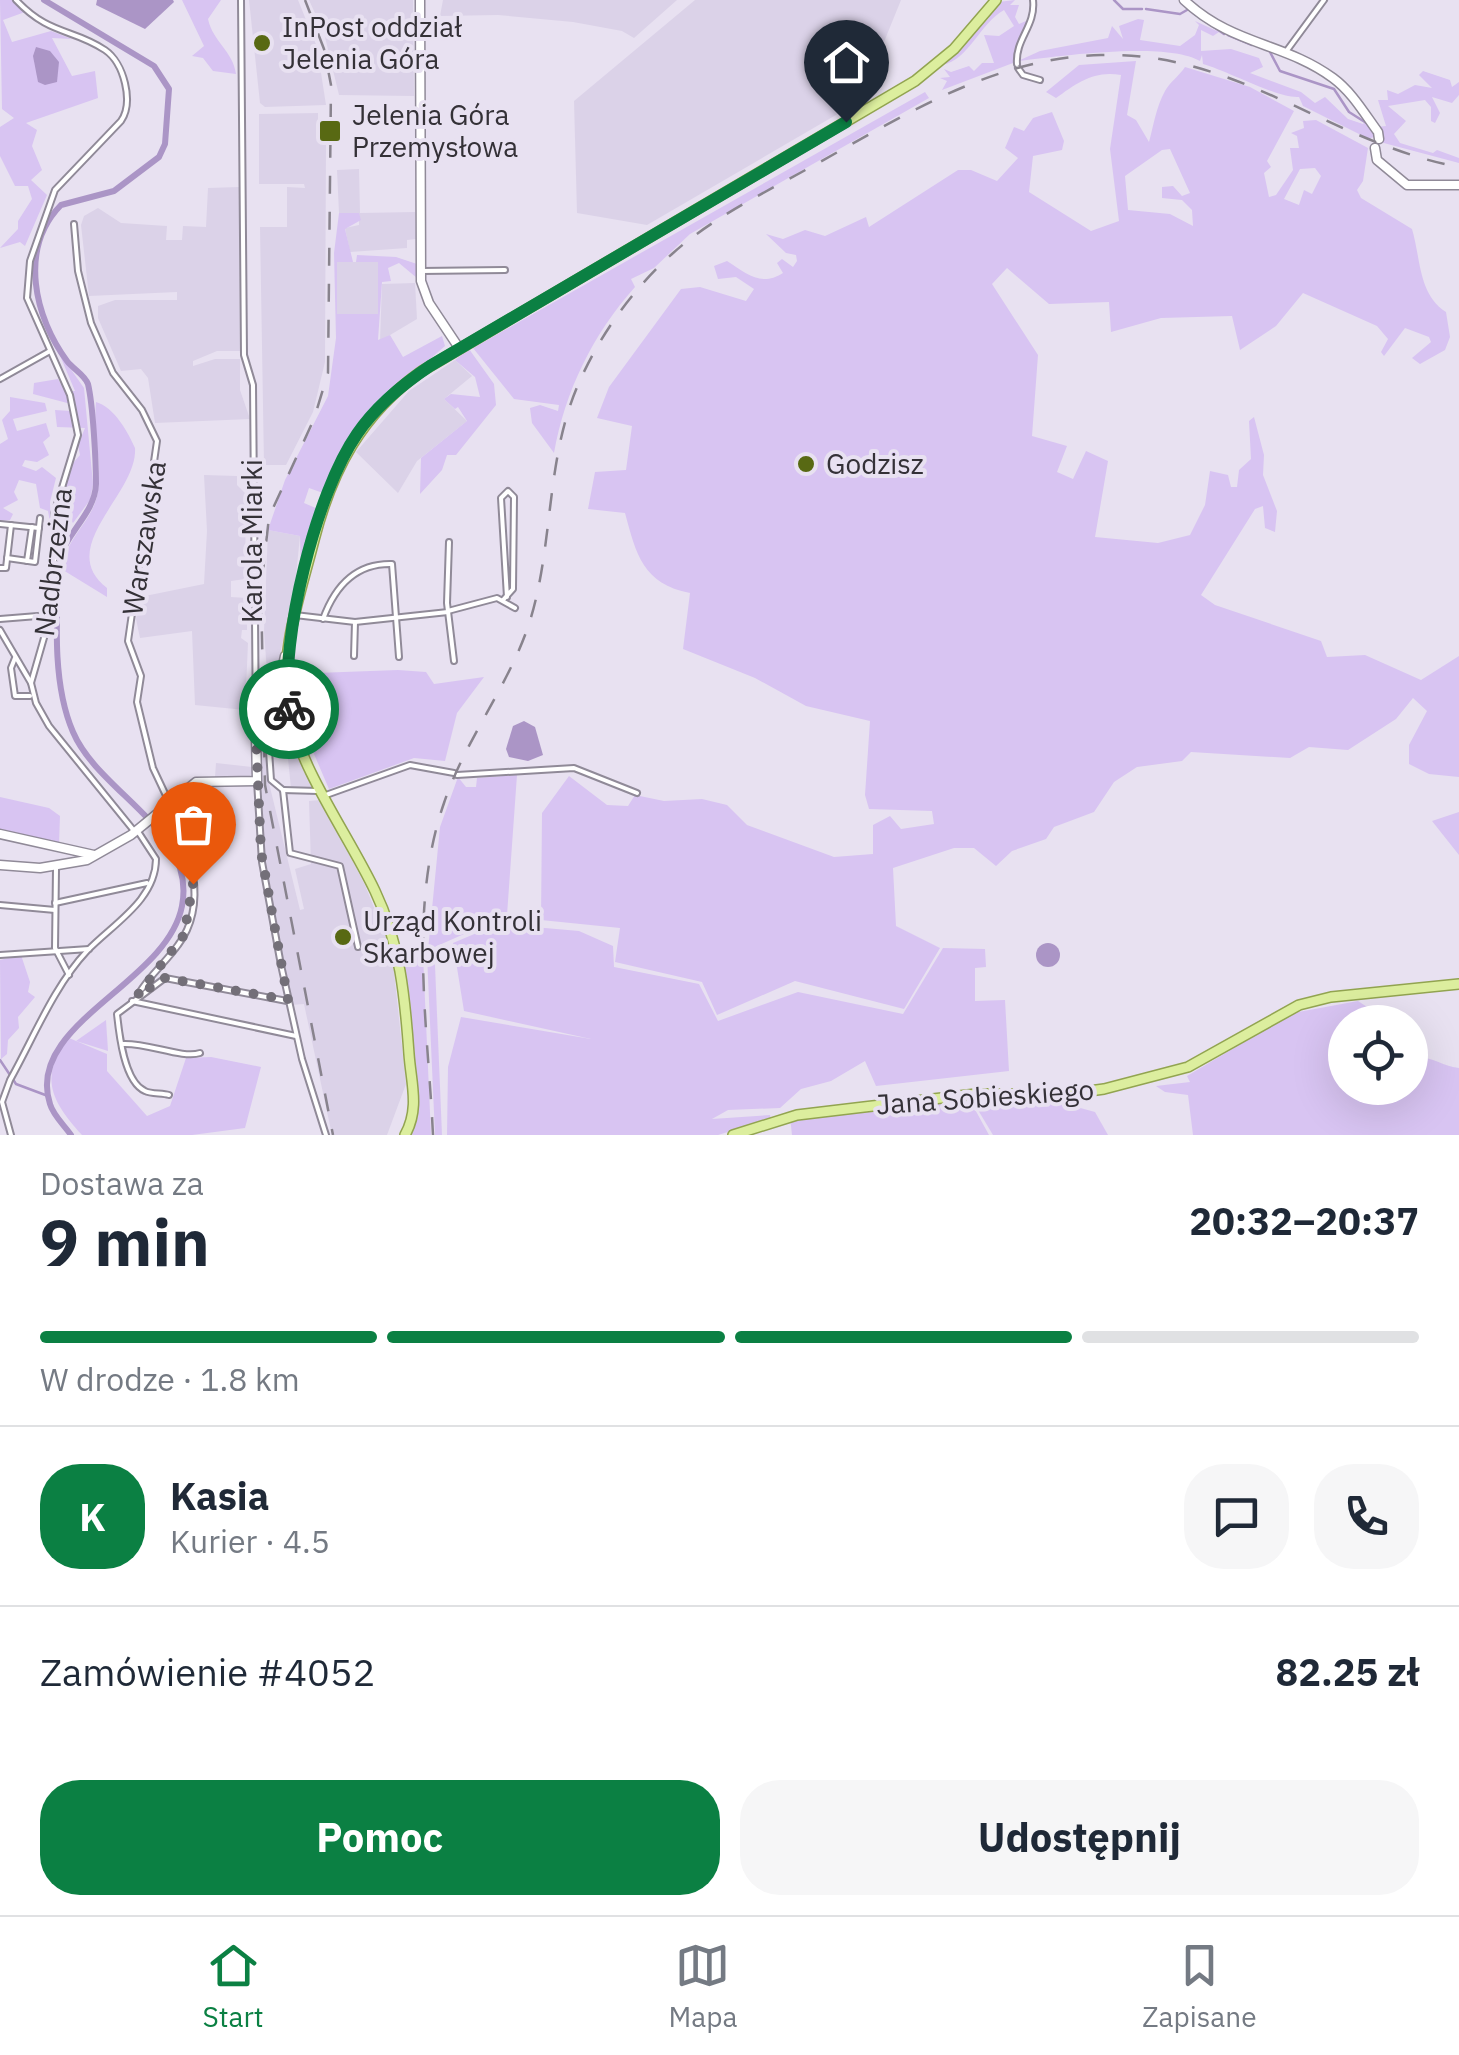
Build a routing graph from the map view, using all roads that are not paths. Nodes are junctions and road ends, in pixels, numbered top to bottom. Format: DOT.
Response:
graph roads {
  1 [pos="16,0"];
  2 [pos="241,0"];
  3 [pos="420,0"];
  4 [pos="996,0"];
  5 [pos="1032,0"];
  6 [pos="1184,0"];
  7 [pos="1324,0"];
  8 [pos="1285,53"];
  9 [pos="1040,80"];
  10 [pos="1459,184"];
  11 [pos="74,224"];
  12 [pos="505,270"];
  13 [pos="421,271"];
  14 [pos="445,330"];
  15 [pos="449,340"];
  16 [pos="459,348"];
  17 [pos="50,351"];
  18 [pos="447,355"];
  19 [pos="0,379"];
  20 [pos="40,518"];
  21 [pos="0,524"];
  22 [pos="12,525"];
  23 [pos="32,528"];
  24 [pos="40,528"];
  25 [pos="450,542"];
  26 [pos="8,558"];
  27 [pos="28,560"];
  28 [pos="0,568"];
  29 [pos="505,598"];
  30 [pos="515,608"];
  31 [pos="448,611"];
  32 [pos="52,615"];
  33 [pos="295,615"];
  34 [pos="0,618"];
  35 [pos="323,619"];
  36 [pos="393,619"];
  37 [pos="355,622"];
  38 [pos="0,630"];
  39 [pos="287,652"];
  40 [pos="354,656"];
  41 [pos="399,657"];
  42 [pos="15,658"];
  43 [pos="454,662"];
  44 [pos="31,683"];
  45 [pos="32,695"];
  46 [pos="289,709"];
  47 [pos="271,712"];
  48 [pos="268,734"];
  49 [pos="256,736"];
  50 [pos="257,782"];
  51 [pos="283,790"];
  52 [pos="324,792"];
  53 [pos="637,793"];
  54 [pos="166,806"];
  55 [pos="137,830"];
  56 [pos="0,834"];
  57 [pos="98,856"];
  58 [pos="0,865"];
  59 [pos="56,866"];
  60 [pos="150,885"];
  61 [pos="0,905"];
  62 [pos="55,907"];
  63 [pos="358,946"];
  64 [pos="89,949"];
  65 [pos="56,950"];
  66 [pos="0,956"];
  67 [pos="69,975"];
  68 [pos="1459,984"];
  69 [pos="135,999"];
  70 [pos="288,1000"];
  71 [pos="296,1036"];
  72 [pos="122,1044"];
  73 [pos="200,1053"];
  74 [pos="2,1091"];
  75 [pos="170,1095"];
  76 [pos="7,1126"];
  77 [pos="0,1130"];
  78 [pos="11,1135"];
  79 [pos="326,1135"];
  80 [pos="403,1135"];
  81 [pos="733,1135"];
  1 -- 17 [label="street, Nadbrzeżna"];
  2 -- 49 [label="street, Karola Miarki"];
  3 -- 13 [label="street"];
  4 -- 16 [label="main road"];
  5 -- 9 [label="street"];
  6 -- 8 [label="street"];
  7 -- 8 [label="street"];
  8 -- 10 [label="street"];
  11 -- 54 [label="street, Warszawska"];
  12 -- 13 [label="street"];
  13 -- 14 [label="street"];
  14 -- 15 [label="street"];
  14 -- 16 [label="street"];
  15 -- 16 [label="street"];
  15 -- 18 [label="street"];
  16 -- 18 [label="main road"];
  17 -- 19 [label="street"];
  17 -- 32 [label="street, Nadbrzeżna"];
  18 -- 33 [label="main road"];
  20 -- 24 [label="street"];
  21 -- 22 [label="street"];
  22 -- 23 [label="street"];
  22 -- 26 [label="street"];
  23 -- 24 [label="street"];
  23 -- 27 [label="street"];
  24 -- 27 [label="street"];
  25 -- 31 [label="street"];
  26 -- 27 [label="street"];
  26 -- 28 [label="street"];
  29 -- 29 [label="street"];
  29 -- 30 [label="street"];
  29 -- 31 [label="street"];
  31 -- 36 [label="street"];
  31 -- 43 [label="street"];
  32 -- 34 [label="street"];
  32 -- 44 [label="street, Nadbrzeżna"];
  33 -- 35 [label="street"];
  33 -- 39 [label="main road"];
  35 -- 36 [label="street"];
  35 -- 37 [label="street"];
  36 -- 37 [label="street"];
  36 -- 41 [label="street"];
  37 -- 40 [label="street"];
  38 -- 42 [label="street"];
  39 -- 46 [label="main road"];
  39 -- 47 [label="street"];
  42 -- 44 [label="street"];
  42 -- 45 [label="street"];
  44 -- 45 [label="street, Nadbrzeżna"];
  45 -- 55 [label="street, Nadbrzeżna"];
  46 -- 47 [label="street"];
  46 -- 52 [label="main road"];
  47 -- 48 [label="street"];
  48 -- 49 [label="street"];
  48 -- 51 [label="street"];
  49 -- 50 [label="street, Karola Miarki"];
  50 -- 54 [label="street"];
  50 -- 70 [label="street, Karola Miarki"];
  51 -- 52 [label="street"];
  51 -- 63 [label="street"];
  52 -- 53 [label="street"];
  52 -- 80 [label="main road"];
  54 -- 55 [label="street"];
  54 -- 69 [label="street, Warszawska"];
  55 -- 57 [label="street"];
  55 -- 60 [label="street, Nadbrzeżna"];
  56 -- 57 [label="street"];
  57 -- 59 [label="street"];
  58 -- 59 [label="street"];
  59 -- 62 [label="street"];
  60 -- 62 [label="street"];
  60 -- 64 [label="street"];
  61 -- 62 [label="street"];
  62 -- 65 [label="street"];
  64 -- 65 [label="street"];
  64 -- 67 [label="street"];
  65 -- 66 [label="street"];
  65 -- 67 [label="street"];
  67 -- 74 [label="street"];
  68 -- 81 [label="main road, Jana Sobieskiego"];
  69 -- 70 [label="street"];
  69 -- 71 [label="street"];
  69 -- 72 [label="street"];
  70 -- 71 [label="street, Karola Miarki"];
  71 -- 79 [label="street, Karola Miarki"];
  72 -- 73 [label="street"];
  72 -- 75 [label="street"];
  74 -- 76 [label="street"];
  76 -- 77 [label="street"];
  76 -- 78 [label="street"];
}
